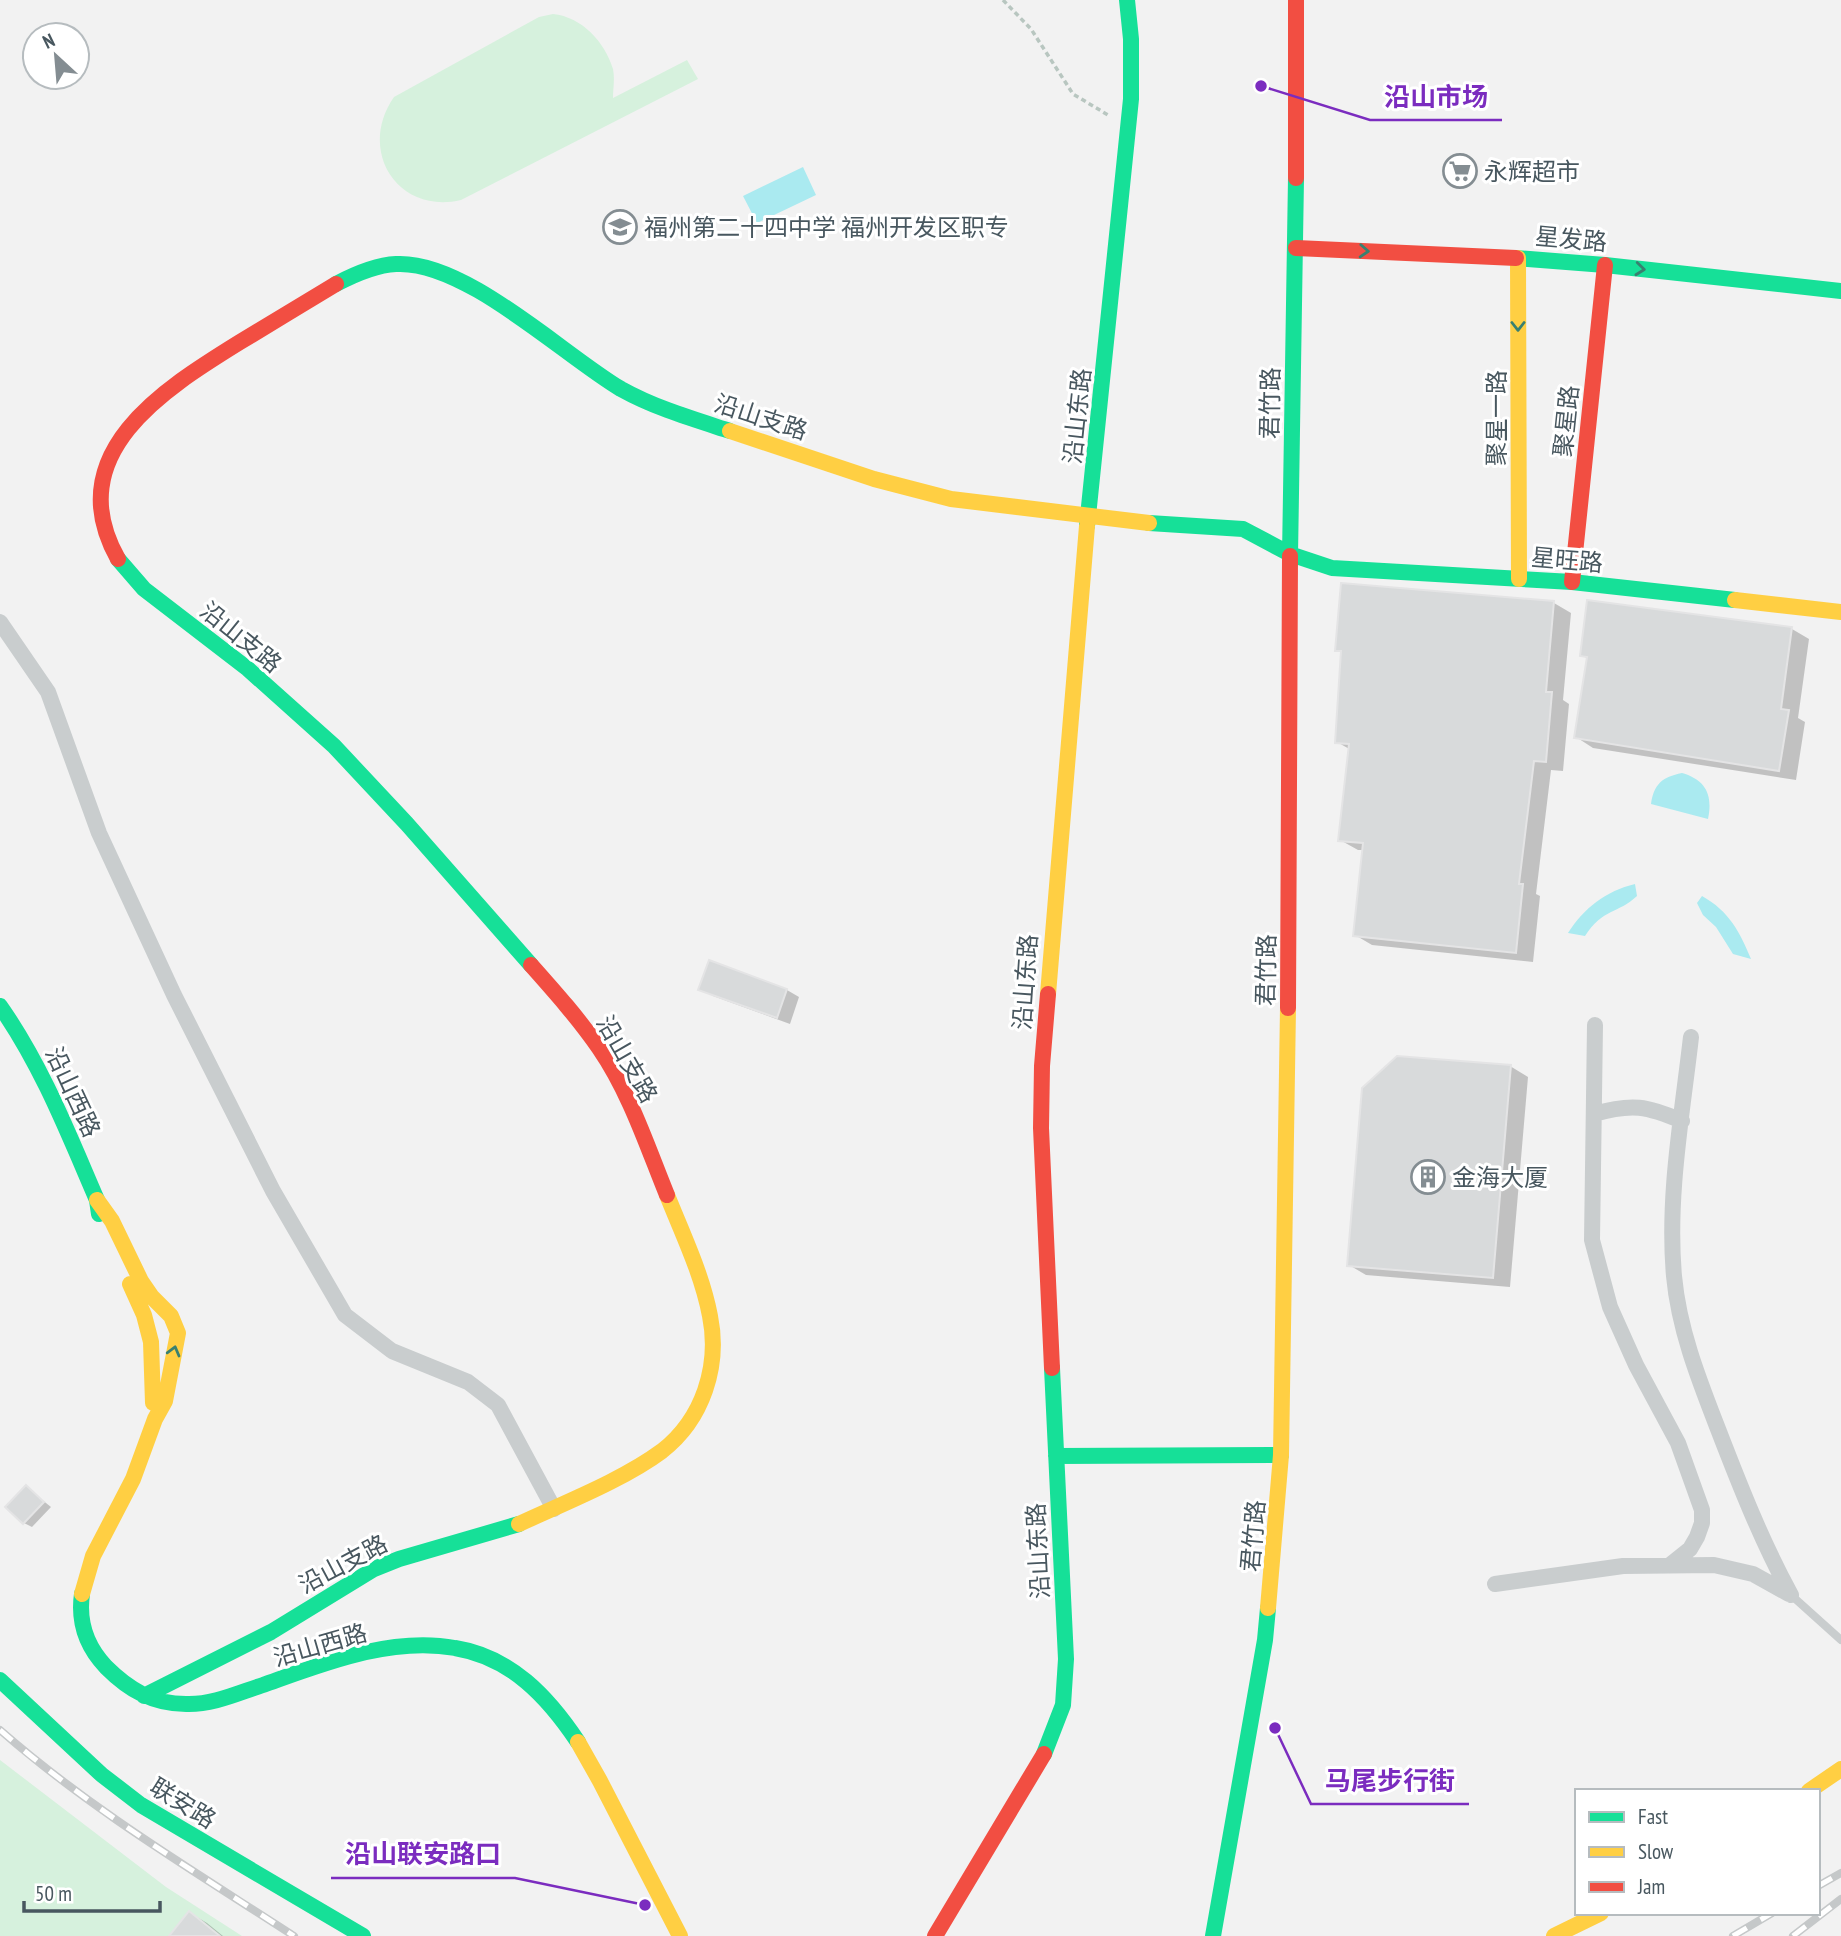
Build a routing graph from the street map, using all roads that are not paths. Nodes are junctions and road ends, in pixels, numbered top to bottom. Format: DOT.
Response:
graph roads {
  1 [pos="1127,0"];
  2 [pos="1296,0"];
  3 [pos="1296,248"];
  4 [pos="1518,258"];
  5 [pos="1605,265"];
  6 [pos="1841,291"];
  7 [pos="1088,516"];
  8 [pos="1290,554"];
  9 [pos="1519,579"];
  10 [pos="1572,582"];
  11 [pos="1841,612"];
  12 [pos="0,622"];
  13 [pos="0,1006"];
  14 [pos="1595,1024"];
  15 [pos="1691,1037"];
  16 [pos="1594,1114"];
  17 [pos="1682,1121"];
  18 [pos="97,1200"];
  19 [pos="173,1319"];
  20 [pos="147,1328"];
  21 [pos="156,1416"];
  22 [pos="1281,1455"];
  23 [pos="1056,1456"];
  24 [pos="554,1509"];
  25 [pos="1670,1565"];
  26 [pos="1495,1584"];
  27 [pos="1791,1595"];
  28 [pos="1841,1640"];
  29 [pos="0,1680"];
  30 [pos="144,1696"];
  31 [pos="1841,1769"];
  32 [pos="1812,1789"];
  33 [pos="1597,1915"];
  34 [pos="363,1936"];
  35 [pos="680,1936"];
  36 [pos="935,1936"];
  37 [pos="1213,1936"];
  38 [pos="1554,1936"];
  1 -- 7 [label="street, 沿山东路"];
  2 -- 3 [label="street, 君竹路"];
  3 -- 4 [label="street, 星发路, one-way"];
  3 -- 8 [label="street, 君竹路"];
  4 -- 5 [label="street, 星发路"];
  4 -- 9 [label="street, 聚星一路, one-way"];
  5 -- 6 [label="street, 星发路, one-way"];
  5 -- 10 [label="street, 聚星路"];
  7 -- 8 [label="street, 沿山支路"];
  7 -- 23 [label="street, 沿山东路"];
  7 -- 24 [label="street, 沿山支路"];
  8 -- 9 [label="street, 星旺路"];
  8 -- 22 [label="street, 君竹路"];
  9 -- 10 [label="street, 星旺路"];
  10 -- 11 [label="street, 星旺路"];
  12 -- 24 [label="street"];
  13 -- 18 [label="street, 沿山西路"];
  14 -- 16 [label="street"];
  15 -- 17 [label="street"];
  16 -- 17 [label="street"];
  16 -- 25 [label="street"];
  17 -- 27 [label="street"];
  18 -- 19 [label="street, 沿山西路"];
  18 -- 20 [label="street, 沿山西路"];
  19 -- 20 [label="street"];
  21 -- 19 [label="street, 沿山西路, one-way"];
  20 -- 21 [label="street, 沿山西路"];
  21 -- 30 [label="street, 沿山西路"];
  22 -- 23 [label="street"];
  22 -- 37 [label="street, 君竹路"];
  23 -- 36 [label="street, 沿山东路"];
  24 -- 30 [label="street, 沿山支路"];
  25 -- 26 [label="street"];
  25 -- 27 [label="street"];
  27 -- 28 [label="lane"];
  29 -- 34 [label="street, 联安路"];
  30 -- 35 [label="street, 沿山西路"];
  31 -- 32 [label="street"];
  33 -- 38 [label="street"];
}
